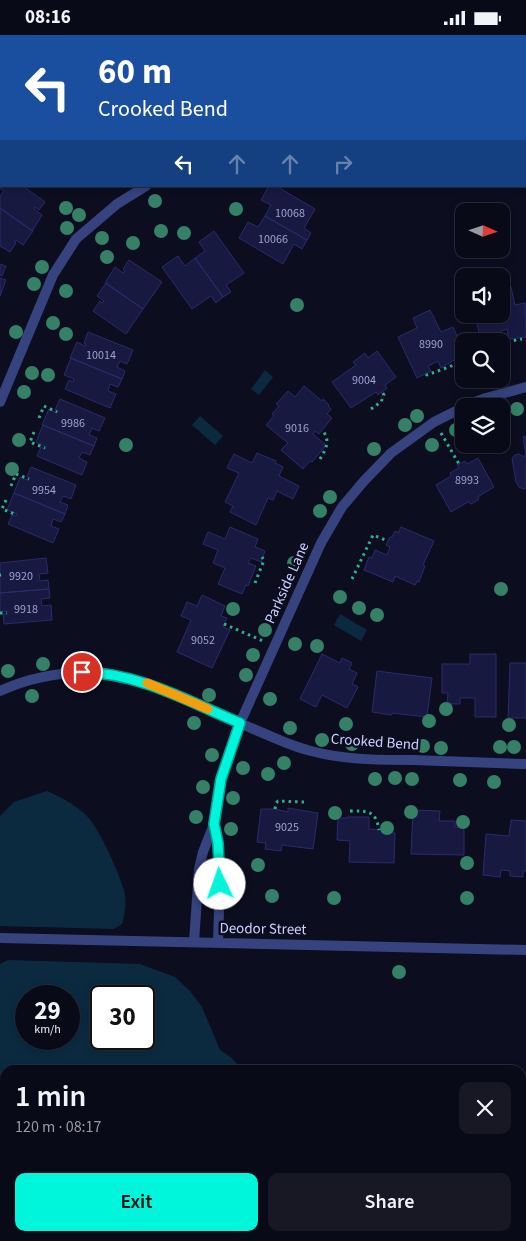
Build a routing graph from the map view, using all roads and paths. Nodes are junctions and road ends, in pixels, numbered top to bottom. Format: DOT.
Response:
graph roads {
  1 [pos="144,187"];
  2 [pos="522,339"];
  3 [pos="510,341"];
  4 [pos="454,365"];
  5 [pos="426,374"];
  6 [pos="526,387"];
  7 [pos="382,392"];
  8 [pos="486,398"];
  9 [pos="0,402"];
  10 [pos="371,409"];
  11 [pos="455,410"];
  12 [pos="58,412"];
  13 [pos="39,418"];
  14 [pos="434,421"];
  15 [pos="322,431"];
  16 [pos="34,433"];
  17 [pos="45,448"];
  18 [pos="320,459"];
  19 [pos="459,464"];
  20 [pos="29,479"];
  21 [pos="11,486"];
  22 [pos="6,500"];
  23 [pos="17,515"];
  24 [pos="388,541"];
  25 [pos="262,557"];
  26 [pos="352,579"];
  27 [pos="255,583"];
  28 [pos="0,613"];
  29 [pos="7,613"];
  30 [pos="224,624"];
  31 [pos="275,646"];
  32 [pos="0,691"];
  33 [pos="240,723"];
  34 [pos="526,764"];
  35 [pos="304,802"];
  36 [pos="275,809"];
  37 [pos="350,811"];
  38 [pos="214,824"];
  39 [pos="379,830"];
  40 [pos="0,938"];
  41 [pos="194,942"];
  42 [pos="218,943"];
  43 [pos="526,950"];
  1 -- 9 [label="street"];
  2 -- 3 [label="path"];
  4 -- 5 [label="path"];
  6 -- 8 [label="street, Parkside Lane"];
  7 -- 10 [label="path"];
  11 -- 14 [label="street, Parkside Lane"];
  12 -- 13 [label="path"];
  14 -- 19 [label="path"];
  14 -- 31 [label="street, Parkside Lane"];
  15 -- 18 [label="path"];
  16 -- 17 [label="path"];
  20 -- 21 [label="path"];
  22 -- 23 [label="path"];
  24 -- 26 [label="path"];
  25 -- 27 [label="path"];
  28 -- 29 [label="path"];
  30 -- 31 [label="path"];
  31 -- 33 [label="street, Parkside Lane"];
  32 -- 33 [label="street, Crooked Bend"];
  33 -- 34 [label="street, Crooked Bend"];
  33 -- 38 [label="street, Parkside Lane"];
  35 -- 36 [label="path"];
  37 -- 39 [label="path"];
  38 -- 41 [label="street, Parkside Lane"];
  38 -- 42 [label="street, Parkside Lane"];
  40 -- 41 [label="street, Deodor Street"];
  41 -- 42 [label="street, Deodor Street"];
  42 -- 43 [label="street, Deodor Street"];
}
